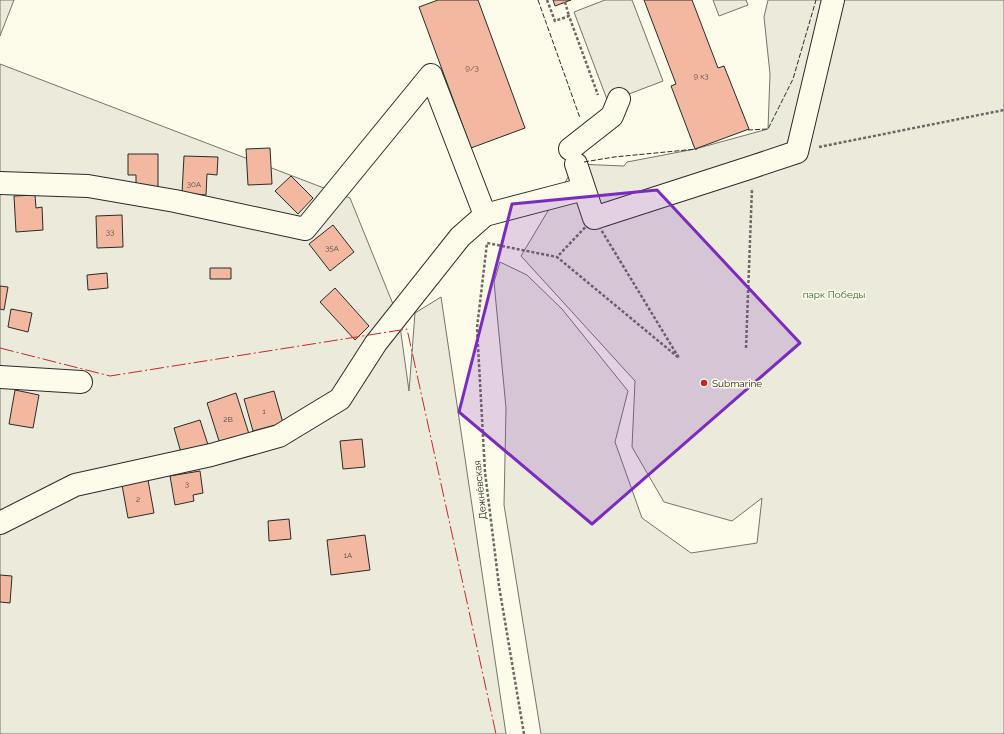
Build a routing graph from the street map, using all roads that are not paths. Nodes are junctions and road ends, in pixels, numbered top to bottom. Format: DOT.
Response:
graph roads {
  1 [pos="833,0"];
  2 [pos="609,98"];
  3 [pos="0,183"];
  4 [pos="584,189"];
  5 [pos="485,214"];
  6 [pos="0,377"];
  7 [pos="81,382"];
  8 [pos="0,523"];
  1 -- 4 [label="street"];
  2 -- 4 [label="street"];
  3 -- 5 [label="street"];
  4 -- 5 [label="street"];
  5 -- 8 [label="street"];
  6 -- 7 [label="street"];
}
